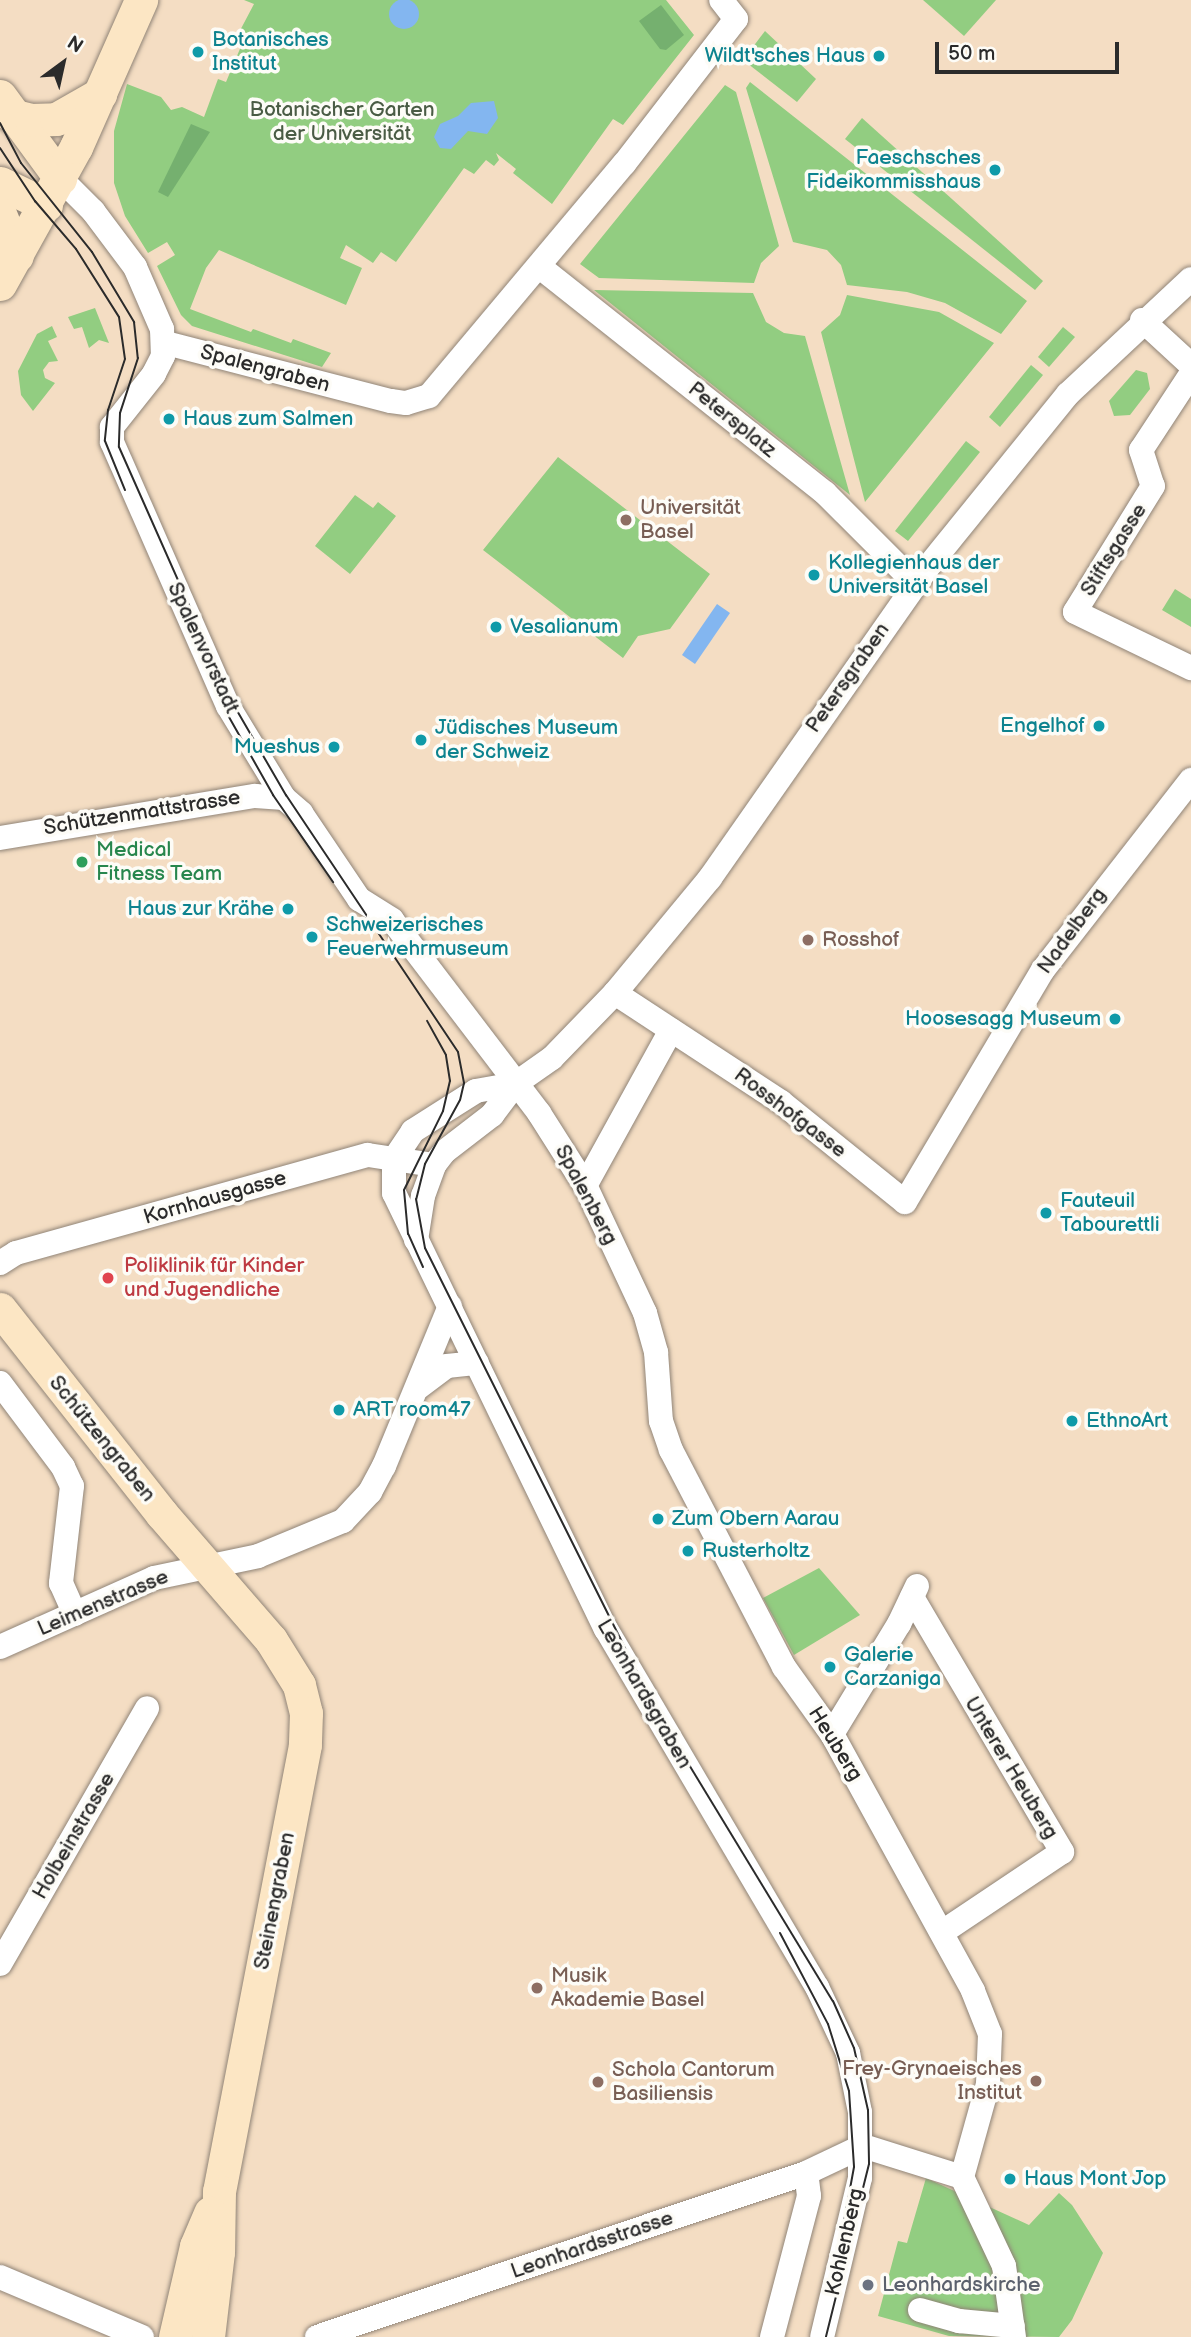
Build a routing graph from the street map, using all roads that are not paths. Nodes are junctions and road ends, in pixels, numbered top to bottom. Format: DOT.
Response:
graph roads {
  1 [pos="141,0"];
  2 [pos="728,9"];
  3 [pos="100,94"];
  4 [pos="6,105"];
  5 [pos="0,183"];
  6 [pos="53,192"];
  7 [pos="0,214"];
  8 [pos="540,267"];
  9 [pos="8,270"];
  10 [pos="1191,279"];
  11 [pos="1142,320"];
  12 [pos="166,343"];
  13 [pos="1191,365"];
  14 [pos="1191,373"];
  15 [pos="915,583"];
  16 [pos="1191,668"];
  17 [pos="1191,780"];
  18 [pos="284,798"];
  19 [pos="0,838"];
  20 [pos="615,993"];
  21 [pos="671,1030"];
  22 [pos="515,1084"];
  23 [pos="394,1159"];
  24 [pos="434,1165"];
  25 [pos="585,1186"];
  26 [pos="905,1202"];
  27 [pos="416,1240"];
  28 [pos="0,1263"];
  29 [pos="450,1306"];
  30 [pos="0,1309"];
  31 [pos="645,1313"];
  32 [pos="477,1363"];
  33 [pos="0,1383"];
  34 [pos="419,1387"];
  35 [pos="208,1565"];
  36 [pos="75,1614"];
  37 [pos="257,1622"];
  38 [pos="0,1647"];
  39 [pos="147,1708"];
  40 [pos="832,1734"];
  41 [pos="944,1931"];
  42 [pos="0,1964"];
  43 [pos="863,2146"];
  44 [pos="806,2173"];
  45 [pos="962,2177"];
  46 [pos="219,2191"];
  47 [pos="0,2277"];
  48 [pos="920,2310"];
  49 [pos="1013,2331"];
  50 [pos="142,2337"];
  51 [pos="175,2337"];
  52 [pos="208,2337"];
  53 [pos="317,2337"];
  54 [pos="772,2337"];
  55 [pos="822,2337"];
  1 -- 3 [label="main road"];
  2 -- 8 [label="street"];
  3 -- 4 [label="main road"];
  3 -- 6 [label="main road"];
  4 -- 6 [label="main road"];
  5 -- 6 [label="main road"];
  6 -- 9 [label="main road"];
  6 -- 12 [label="street"];
  7 -- 9 [label="main road"];
  8 -- 12 [label="street, Spalengraben"];
  8 -- 15 [label="street, Petersplatz"];
  10 -- 11 [label="street, Petersgraben"];
  11 -- 13 [label="street"];
  11 -- 15 [label="street, Petersgraben"];
  12 -- 18 [label="street, Spalenvorstadt"];
  14 -- 16 [label="street, Stiftsgasse"];
  15 -- 20 [label="street, Petersgraben"];
  17 -- 26 [label="street, Nadelberg"];
  18 -- 19 [label="street, Schützenmattstrasse"];
  18 -- 22 [label="street, Spalenvorstadt"];
  20 -- 21 [label="street, Rosshofgasse"];
  20 -- 22 [label="street, Petersgraben"];
  21 -- 25 [label="street"];
  21 -- 26 [label="street, Rosshofgasse"];
  22 -- 23 [label="street, Petersgraben"];
  22 -- 24 [label="street, Petersgraben"];
  22 -- 25 [label="street, Spalenberg"];
  23 -- 24 [label="street, Kornhausgasse"];
  23 -- 27 [label="street, Leonhardsgraben"];
  23 -- 28 [label="street, Kornhausgasse"];
  24 -- 27 [label="street"];
  25 -- 31 [label="street, Spalenberg"];
  27 -- 29 [label="street, Leonhardsgraben"];
  29 -- 32 [label="street, Leonhardsgraben"];
  29 -- 34 [label="street, Leimenstrasse"];
  30 -- 35 [label="main road, Schützengraben"];
  31 -- 40 [label="street, Heuberg"];
  32 -- 34 [label="street"];
  32 -- 43 [label="street, Leonhardsgraben"];
  33 -- 36 [label="street"];
  34 -- 35 [label="street, Leimenstrasse"];
  35 -- 36 [label="street, Leimenstrasse"];
  35 -- 37 [label="main road, Schützengraben"];
  36 -- 38 [label="street, Leimenstrasse"];
  37 -- 46 [label="main road, Steinengraben"];
  39 -- 42 [label="street, Holbeinstrasse"];
  40 -- 41 [label="street, Heuberg"];
  40 -- 41 [label="street, Unterer Heuberg"];
  41 -- 45 [label="street, Heuberg"];
  43 -- 44 [label="street, Leonhardsstrasse"];
  43 -- 45 [label="street"];
  43 -- 55 [label="street, Kohlenberg"];
  44 -- 53 [label="street, Leonhardsstrasse"];
  44 -- 54 [label="street"];
  45 -- 49 [label="street"];
  46 -- 51 [label="main road, Steinengraben"];
  46 -- 52 [label="main road, Steinengraben"];
  47 -- 50 [label="street"];
  48 -- 49 [label="street"];
}
